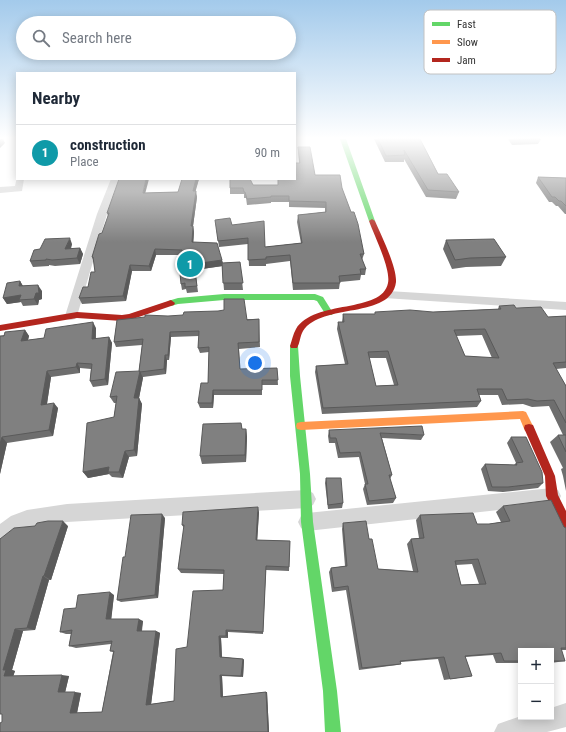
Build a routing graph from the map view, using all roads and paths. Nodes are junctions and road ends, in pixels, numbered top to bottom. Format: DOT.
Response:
graph roads {
  1 [pos="355,173"];
  2 [pos="20,180"];
  3 [pos="115,180"];
  4 [pos="0,190"];
  5 [pos="388,295"];
  6 [pos="566,306"];
  7 [pos="328,313"];
  8 [pos="71,316"];
  9 [pos="0,328"];
  10 [pos="301,426"];
  11 [pos="552,496"];
  12 [pos="307,499"];
  13 [pos="307,522"];
  14 [pos="566,523"];
  15 [pos="0,535"];
  16 [pos="566,715"];
  17 [pos="333,732"];
  18 [pos="506,732"];
  1 -- 5 [label="street"];
  2 -- 4 [label="street"];
  3 -- 8 [label="street"];
  5 -- 6 [label="street"];
  5 -- 7 [label="street"];
  7 -- 8 [label="street"];
  7 -- 10 [label="street"];
  8 -- 9 [label="street"];
  10 -- 11 [label="street"];
  10 -- 12 [label="street"];
  11 -- 13 [label="street"];
  11 -- 14 [label="street"];
  12 -- 13 [label="street"];
  12 -- 15 [label="street"];
  13 -- 17 [label="street"];
  16 -- 18 [label="street"];
}
